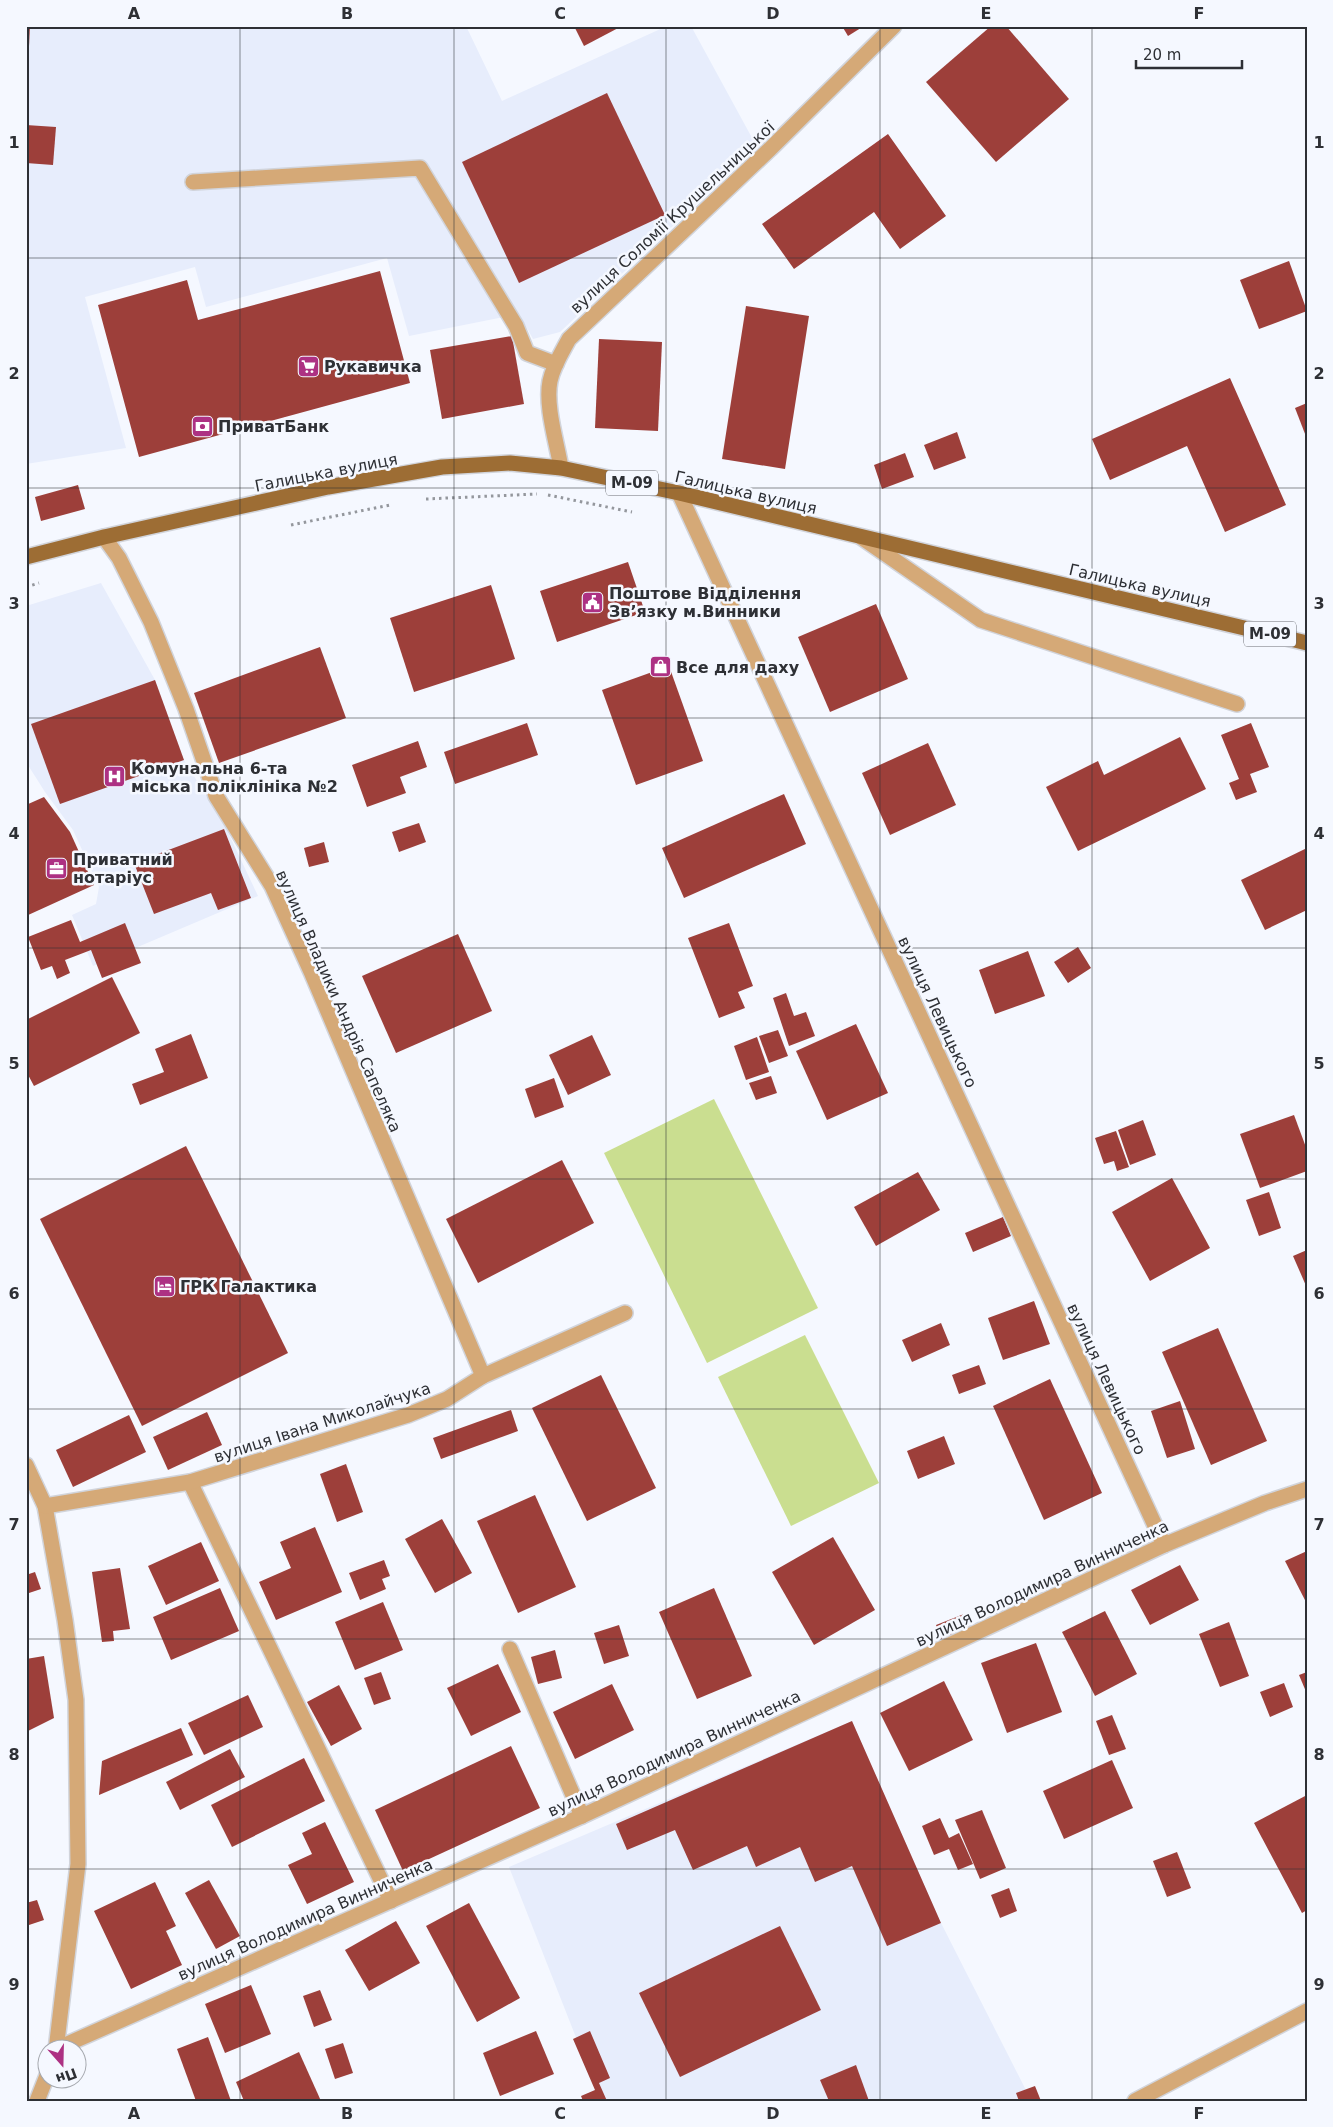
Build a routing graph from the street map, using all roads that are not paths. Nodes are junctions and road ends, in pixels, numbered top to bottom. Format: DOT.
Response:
graph roads {
  1 [pos="894,26"];
  2 [pos="193,182"];
  3 [pos="556,364"];
  4 [pos="561,468"];
  5 [pos="680,493"];
  6 [pos="104,537"];
  7 [pos="861,537"];
  8 [pos="26,557"];
  9 [pos="1307,643"];
  10 [pos="1238,704"];
  11 [pos="625,1313"];
  12 [pos="483,1376"];
  13 [pos="26,1465"];
  14 [pos="190,1482"];
  15 [pos="1307,1489"];
  16 [pos="44,1506"];
  17 [pos="1164,1544"];
  18 [pos="510,1650"];
  19 [pos="582,1816"];
  20 [pos="390,1901"];
  21 [pos="1307,2011"];
  22 [pos="57,2040"];
  23 [pos="76,2040"];
  24 [pos="1135,2101"];
  1 -- 3 [label="street, вулиця Соломії Крушельницької"];
  2 -- 3 [label="street"];
  3 -- 4 [label="street, вулиця Соломії Крушельницької"];
  4 -- 5 [label="main road, Галицька вулиця / М-09"];
  4 -- 6 [label="main road, Галицька вулиця / М-09"];
  5 -- 7 [label="main road, Галицька вулиця / М-09"];
  5 -- 17 [label="street, вулиця Левицького"];
  6 -- 8 [label="main road, Галицька вулиця / М-09"];
  6 -- 12 [label="street, вулиця Владики Андрія Сапеляка"];
  7 -- 9 [label="main road, Галицька вулиця / М-09"];
  7 -- 10 [label="street"];
  11 -- 12 [label="street, вулиця Івана Миколайчука"];
  12 -- 14 [label="street, вулиця Івана Миколайчука"];
  13 -- 16 [label="street"];
  14 -- 16 [label="street, вулиця Івана Миколайчука"];
  14 -- 20 [label="street"];
  15 -- 17 [label="street, вулиця Володимира Винниченка"];
  16 -- 22 [label="street"];
  17 -- 19 [label="street, вулиця Володимира Винниченка"];
  18 -- 19 [label="street"];
  19 -- 20 [label="street, вулиця Володимира Винниченка"];
  20 -- 23 [label="street, вулиця Володимира Винниченка"];
  21 -- 24 [label="street"];
}
